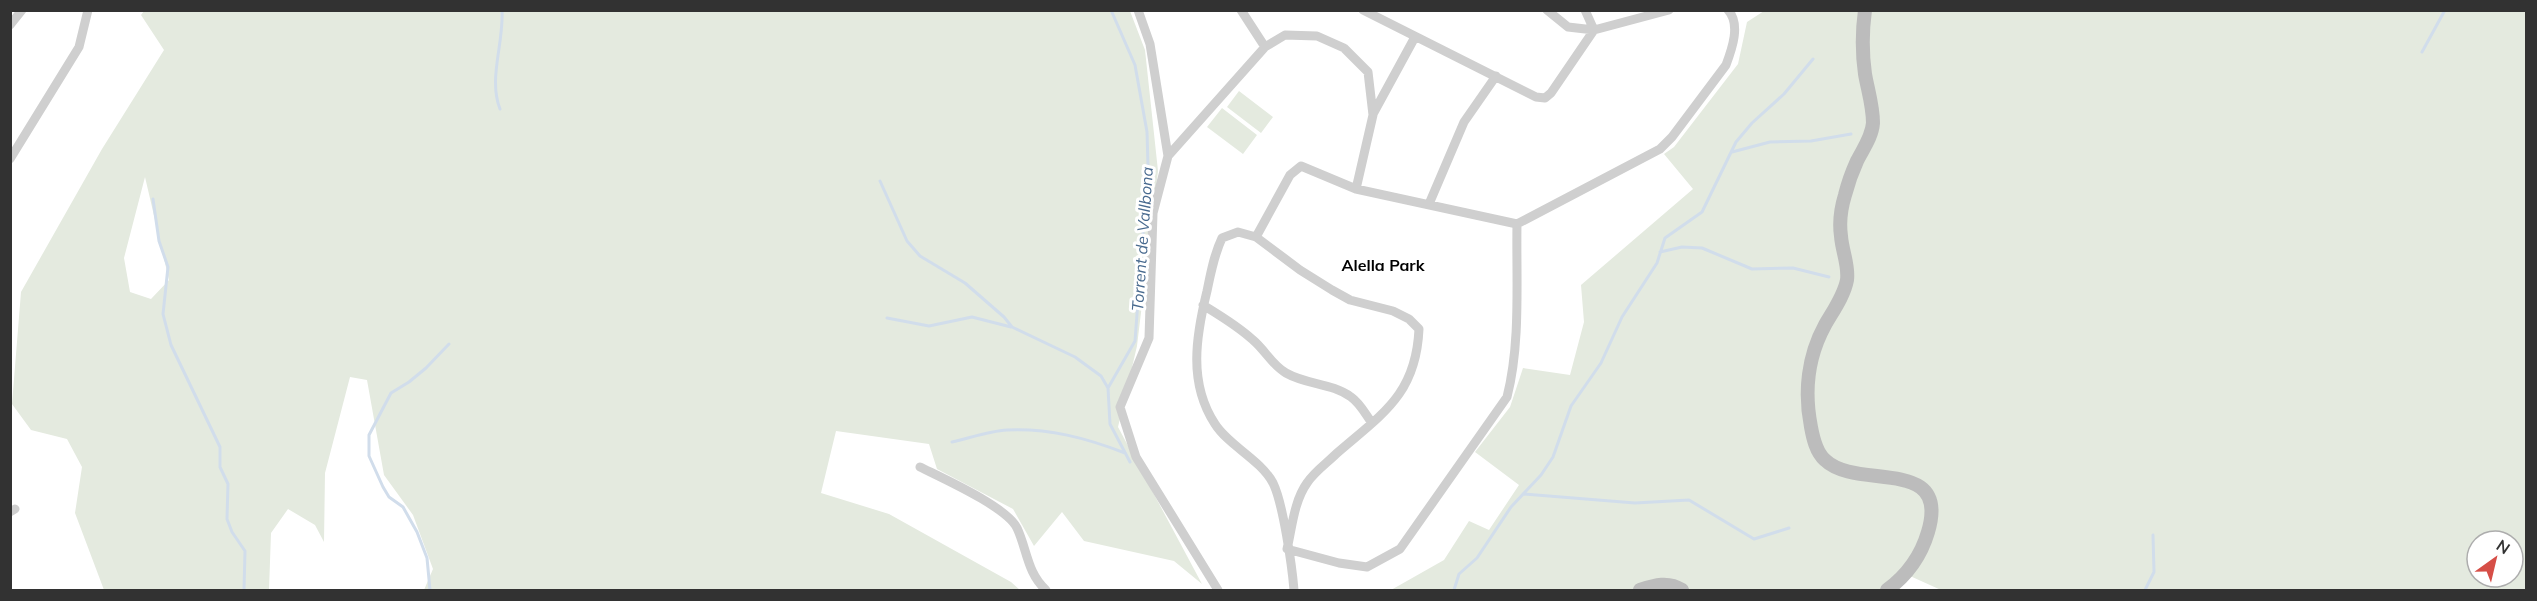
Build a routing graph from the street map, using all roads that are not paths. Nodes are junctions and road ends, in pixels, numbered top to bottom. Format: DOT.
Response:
graph roads {
  1 [pos="22,10"];
  2 [pos="88,10"];
  3 [pos="1137,10"];
  4 [pos="1241,10"];
  5 [pos="1363,10"];
  6 [pos="1547,10"];
  7 [pos="1585,10"];
  8 [pos="1669,10"];
  9 [pos="1728,10"];
  10 [pos="1865,10"];
  11 [pos="10,25"];
  12 [pos="1594,30"];
  13 [pos="1415,37"];
  14 [pos="1265,47"];
  15 [pos="1496,76"];
  16 [pos="1373,115"];
  17 [pos="1168,156"];
  18 [pos="10,159"];
  19 [pos="1356,189"];
  20 [pos="1429,204"];
  21 [pos="1517,224"];
  22 [pos="1256,237"];
  23 [pos="1203,305"];
  24 [pos="1372,423"];
  25 [pos="920,467"];
  26 [pos="1287,549"];
  27 [pos="1046,591"];
  28 [pos="1218,591"];
  29 [pos="1294,591"];
  30 [pos="1640,591"];
  31 [pos="1682,591"];
  32 [pos="1887,591"];
  1 -- 11 [label="street"];
  2 -- 18 [label="street"];
  3 -- 17 [label="street"];
  4 -- 14 [label="street"];
  5 -- 13 [label="street"];
  6 -- 12 [label="street"];
  7 -- 12 [label="street"];
  8 -- 12 [label="street"];
  9 -- 21 [label="street"];
  10 -- 32 [label="main road"];
  12 -- 15 [label="street"];
  13 -- 15 [label="street"];
  13 -- 16 [label="street"];
  14 -- 16 [label="street"];
  14 -- 17 [label="street"];
  15 -- 20 [label="street"];
  16 -- 19 [label="street"];
  17 -- 28 [label="street"];
  19 -- 20 [label="street"];
  19 -- 22 [label="street"];
  20 -- 21 [label="street"];
  21 -- 26 [label="street"];
  22 -- 23 [label="street"];
  22 -- 24 [label="street"];
  23 -- 24 [label="street"];
  23 -- 26 [label="street"];
  24 -- 26 [label="street"];
  25 -- 27 [label="street"];
  26 -- 29 [label="street"];
  30 -- 31 [label="main road"];
}
